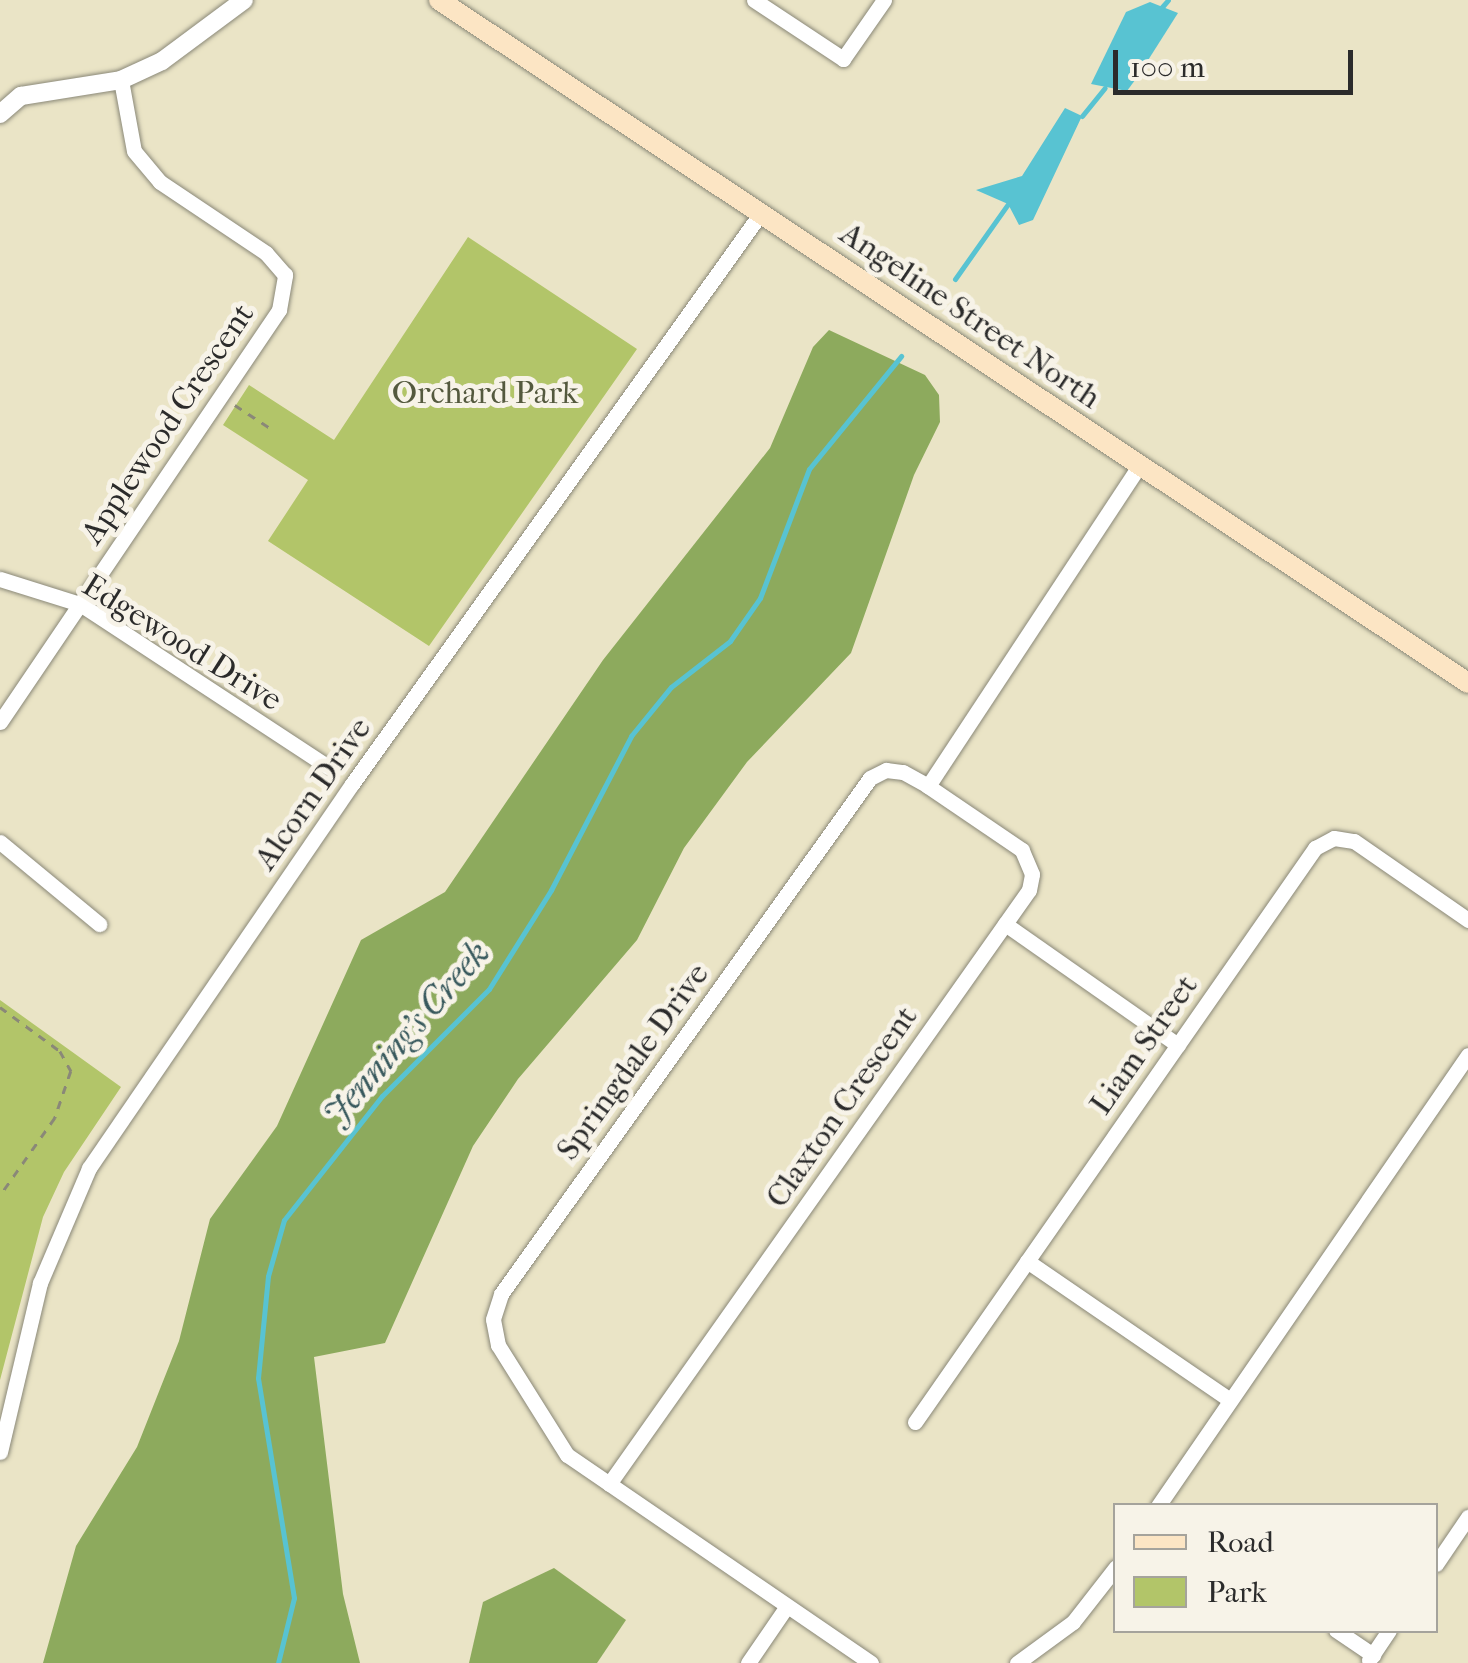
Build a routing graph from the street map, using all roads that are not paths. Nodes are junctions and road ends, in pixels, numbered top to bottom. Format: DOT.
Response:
graph roads {
  1 [pos="244,0"];
  2 [pos="439,0"];
  3 [pos="754,0"];
  4 [pos="884,0"];
  5 [pos="121,80"];
  6 [pos="0,114"];
  7 [pos="762,214"];
  8 [pos="1140,465"];
  9 [pos="0,579"];
  10 [pos="80,604"];
  11 [pos="1468,682"];
  12 [pos="0,722"];
  13 [pos="328,768"];
  14 [pos="928,786"];
  15 [pos="0,842"];
  16 [pos="1468,920"];
  17 [pos="99,924"];
  18 [pos="1005,924"];
  19 [pos="1178,1045"];
  20 [pos="1468,1055"];
  21 [pos="1027,1261"];
  22 [pos="1230,1400"];
  23 [pos="915,1422"];
  24 [pos="0,1452"];
  25 [pos="609,1484"];
  26 [pos="1160,1503"];
  27 [pos="1468,1517"];
  28 [pos="1438,1561"];
  29 [pos="1113,1571"];
  30 [pos="785,1608"];
  31 [pos="1340,1633"];
  32 [pos="1388,1633"];
  33 [pos="1370,1659"];
  34 [pos="748,1663"];
  35 [pos="870,1663"];
  36 [pos="1017,1663"];
  1 -- 5 [label="street"];
  2 -- 7 [label="main road, Angeline Street North"];
  3 -- 4 [label="street"];
  5 -- 6 [label="street"];
  5 -- 10 [label="street, Applewood Crescent"];
  7 -- 8 [label="main road, Angeline Street North"];
  7 -- 24 [label="street, Alcorn Drive"];
  8 -- 11 [label="main road, Angeline Street North"];
  8 -- 14 [label="street"];
  9 -- 10 [label="street, Edgewood Drive"];
  10 -- 12 [label="street, Applewood Crescent"];
  10 -- 13 [label="street, Edgewood Drive"];
  14 -- 18 [label="street, Claxton Crescent"];
  14 -- 25 [label="street, Springdale Drive"];
  15 -- 17 [label="street"];
  16 -- 19 [label="street, Liam Street"];
  18 -- 19 [label="street"];
  18 -- 25 [label="street, Claxton Crescent"];
  19 -- 21 [label="street, Liam Street"];
  20 -- 22 [label="street"];
  21 -- 22 [label="street"];
  21 -- 23 [label="street, Liam Street"];
  22 -- 26 [label="street"];
  25 -- 30 [label="street, Springdale Drive"];
  27 -- 28 [label="street"];
  29 -- 36 [label="street"];
  30 -- 34 [label="street"];
  30 -- 35 [label="street, Springdale Drive"];
  31 -- 33 [label="street"];
  32 -- 33 [label="street"];
}
